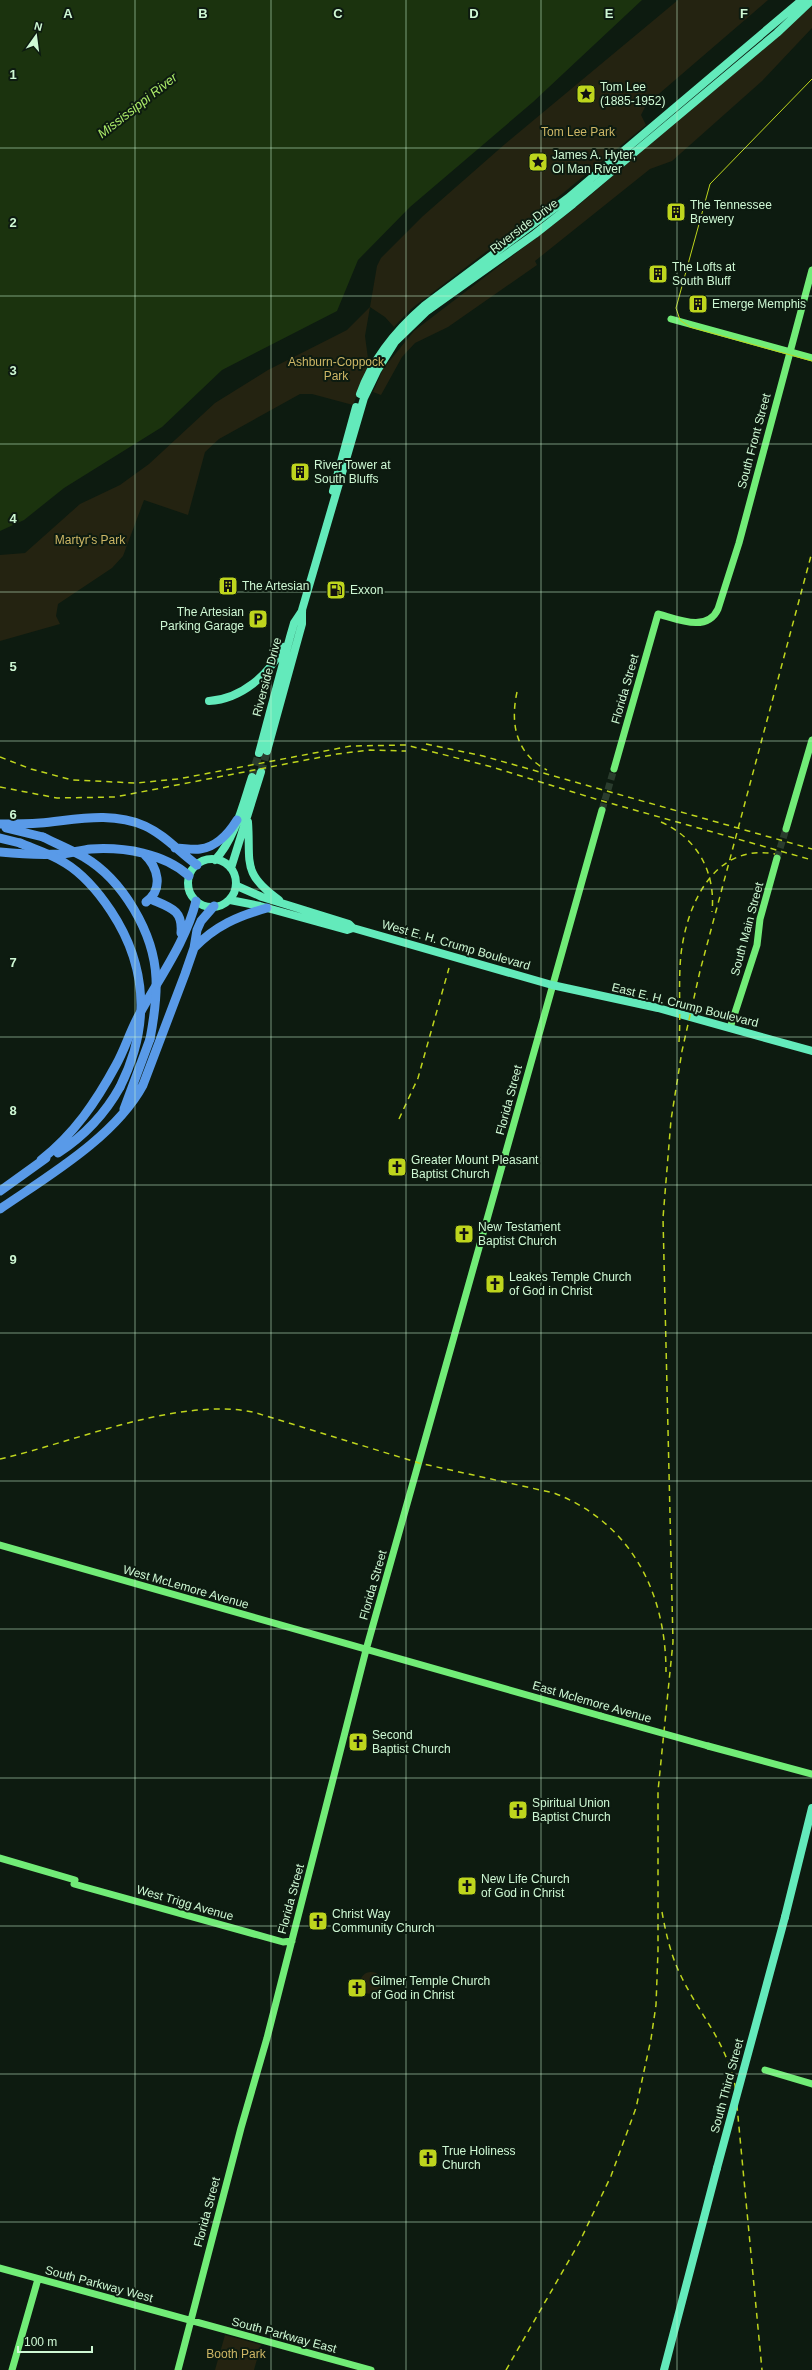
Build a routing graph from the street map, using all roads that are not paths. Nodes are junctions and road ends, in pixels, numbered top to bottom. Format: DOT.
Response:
graph roads {
  1 [pos="802,0"];
  2 [pos="812,0"];
  3 [pos="812,270"];
  4 [pos="671,319"];
  5 [pos="789,352"];
  6 [pos="812,358"];
  7 [pos="327,522"];
  8 [pos="302,610"];
  9 [pos="658,614"];
  10 [pos="290,637"];
  11 [pos="209,701"];
  12 [pos="812,740"];
  13 [pos="614,769"];
  14 [pos="261,772"];
  15 [pos="252,777"];
  16 [pos="602,810"];
  17 [pos="247,819"];
  18 [pos="237,820"];
  19 [pos="0,826"];
  20 [pos="786,829"];
  21 [pos="0,838"];
  22 [pos="175,848"];
  23 [pos="0,852"];
  24 [pos="143,853"];
  25 [pos="777,858"];
  26 [pos="216,860"];
  27 [pos="196,865"];
  28 [pos="231,868"];
  29 [pos="189,876"];
  30 [pos="237,886"];
  31 [pos="230,900"];
  32 [pos="196,901"];
  33 [pos="284,903"];
  34 [pos="214,906"];
  35 [pos="267,908"];
  36 [pos="353,928"];
  37 [pos="181,937"];
  38 [pos="194,948"];
  39 [pos="552,985"];
  40 [pos="730,1028"];
  41 [pos="812,1051"];
  42 [pos="123,1113"];
  43 [pos="41,1160"];
  44 [pos="0,1191"];
  45 [pos="0,1208"];
  46 [pos="0,1544"];
  47 [pos="366,1650"];
  48 [pos="812,1774"];
  49 [pos="812,1808"];
  50 [pos="0,1858"];
  51 [pos="292,1941"];
  52 [pos="765,2070"];
  53 [pos="812,2084"];
  54 [pos="0,2268"];
  55 [pos="38,2278"];
  56 [pos="192,2321"];
  57 [pos="12,2370"];
  58 [pos="178,2370"];
  59 [pos="371,2370"];
  60 [pos="664,2370"];
  1 -- 7 [label="main road, Riverside Drive"];
  2 -- 7 [label="main road, Riverside Drive"];
  3 -- 5 [label="main road, South Front Street"];
  4 -- 5 [label="main road"];
  5 -- 6 [label="main road"];
  5 -- 9 [label="main road, South Front Street"];
  7 -- 8 [label="main road, Riverside Drive"];
  8 -- 10 [label="main road, Riverside Drive"];
  8 -- 10 [label="main road, Riverside Drive"];
  9 -- 13 [label="main road, Florida Street"];
  10 -- 11 [label="main road"];
  12 -- 20 [label="main road"];
  14 -- 17 [label="main road"];
  15 -- 18 [label="main road"];
  16 -- 39 [label="main road, Florida Street"];
  17 -- 28 [label="main road"];
  17 -- 33 [label="main road"];
  18 -- 22 [label="highway"];
  18 -- 26 [label="main road"];
  19 -- 22 [label="highway"];
  19 -- 42 [label="highway, bridge"];
  21 -- 43 [label="highway, bridge"];
  22 -- 27 [label="highway"];
  23 -- 24 [label="highway"];
  24 -- 29 [label="highway"];
  24 -- 37 [label="highway"];
  25 -- 40 [label="main road, South Main Street"];
  26 -- 27 [label="main road"];
  26 -- 28 [label="main road"];
  27 -- 29 [label="main road"];
  28 -- 30 [label="main road"];
  29 -- 32 [label="main road"];
  30 -- 31 [label="main road"];
  30 -- 33 [label="main road, West E. H. Crump Boulevard"];
  31 -- 34 [label="main road"];
  31 -- 35 [label="main road, West E. H. Crump Boulevard"];
  32 -- 34 [label="main road"];
  32 -- 37 [label="highway"];
  33 -- 36 [label="main road, West E. H. Crump Boulevard"];
  34 -- 38 [label="highway"];
  35 -- 36 [label="main road, West E. H. Crump Boulevard"];
  35 -- 38 [label="highway"];
  36 -- 39 [label="main road, West E. H. Crump Boulevard"];
  37 -- 43 [label="highway"];
  38 -- 42 [label="highway"];
  39 -- 40 [label="main road, East E. H. Crump Boulevard"];
  39 -- 47 [label="main road, Florida Street"];
  40 -- 41 [label="main road, East E. H. Crump Boulevard"];
  42 -- 45 [label="highway"];
  43 -- 44 [label="highway"];
  46 -- 47 [label="main road, West McLemore Avenue"];
  47 -- 48 [label="main road, East Mclemore Avenue, bridge"];
  47 -- 51 [label="main road, Florida Street"];
  49 -- 60 [label="main road, South Third Street, bridge"];
  50 -- 51 [label="main road, West Trigg Avenue"];
  51 -- 56 [label="main road, Florida Street"];
  52 -- 53 [label="main road"];
  54 -- 55 [label="main road, South Parkway West"];
  55 -- 56 [label="main road, South Parkway West"];
  55 -- 57 [label="main road"];
  56 -- 58 [label="main road, Florida Street"];
  56 -- 59 [label="main road, South Parkway East"];
}
